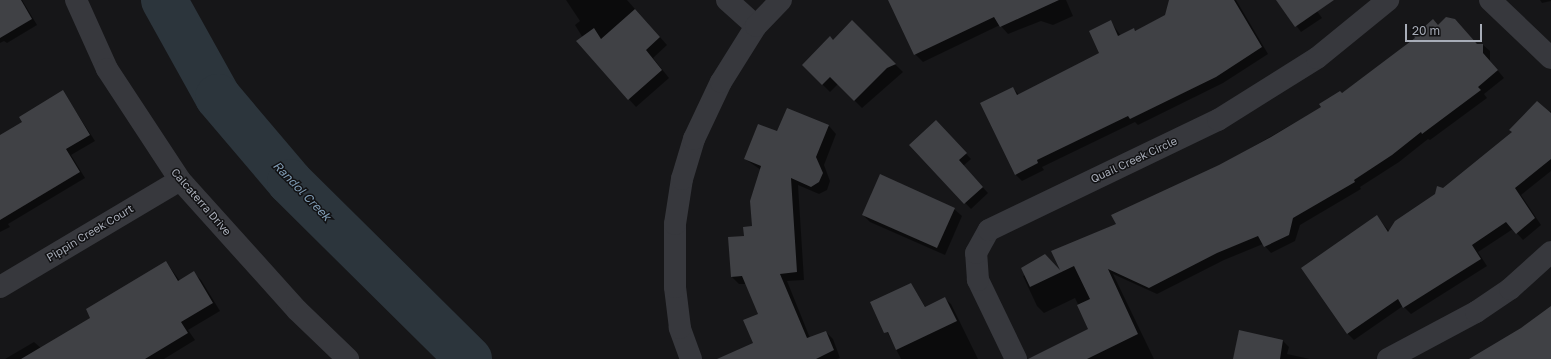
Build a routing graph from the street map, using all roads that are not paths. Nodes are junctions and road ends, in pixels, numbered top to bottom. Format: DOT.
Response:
graph roads {
  1 [pos="76,0"];
  2 [pos="727,0"];
  3 [pos="781,0"];
  4 [pos="1388,0"];
  5 [pos="1490,0"];
  6 [pos="756,26"];
  7 [pos="1551,58"];
  8 [pos="180,180"];
  9 [pos="1551,252"];
  10 [pos="0,287"];
  11 [pos="348,359"];
  12 [pos="691,359"];
  13 [pos="1016,359"];
  14 [pos="1388,359"];
  1 -- 8 [label="street, Calcaterra Drive"];
  2 -- 6 [label="street"];
  3 -- 6 [label="street"];
  4 -- 13 [label="street, Quail Creek Circle"];
  5 -- 7 [label="street"];
  6 -- 12 [label="street"];
  8 -- 10 [label="street, Pippin Creek Court"];
  8 -- 11 [label="street, Calcaterra Drive"];
  9 -- 14 [label="street"];
}
